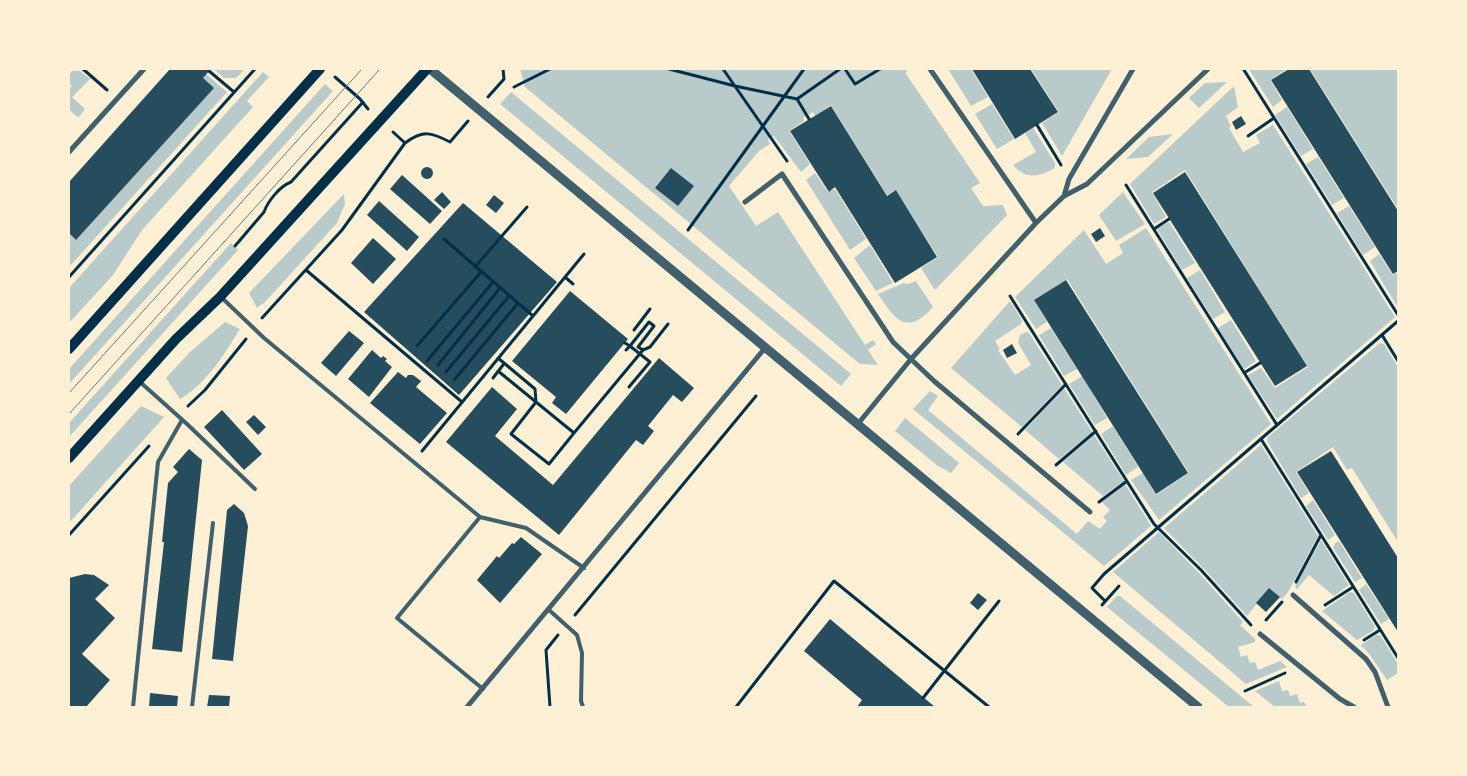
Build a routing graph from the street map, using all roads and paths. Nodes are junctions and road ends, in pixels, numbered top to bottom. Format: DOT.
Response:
graph roads {
  1 [pos="83,69"];
  2 [pos="144,69"];
  3 [pos="256,69"];
  4 [pos="320,69"];
  5 [pos="428,69"];
  6 [pos="503,69"];
  7 [pos="550,69"];
  8 [pos="669,69"];
  9 [pos="723,69"];
  10 [pos="804,69"];
  11 [pos="840,69"];
  12 [pos="845,69"];
  13 [pos="880,69"];
  14 [pos="930,69"];
  15 [pos="1133,69"];
  16 [pos="1208,69"];
  17 [pos="1244,70"];
  18 [pos="209,71"];
  19 [pos="334,75"];
  20 [pos="735,86"];
  21 [pos="514,87"];
  22 [pos="234,92"];
  23 [pos="112,94"];
  24 [pos="786,96"];
  25 [pos="488,97"];
  26 [pos="797,99"];
  27 [pos="363,102"];
  28 [pos="367,108"];
  29 [pos="1274,118"];
  30 [pos="809,119"];
  31 [pos="466,124"];
  32 [pos="763,125"];
  33 [pos="1037,125"];
  34 [pos="393,132"];
  35 [pos="1248,136"];
  36 [pos="405,143"];
  37 [pos="69,152"];
  38 [pos="792,168"];
  39 [pos="1065,172"];
  40 [pos="1126,185"];
  41 [pos="1064,196"];
  42 [pos="745,202"];
  43 [pos="527,207"];
  44 [pos="1169,219"];
  45 [pos="1036,223"];
  46 [pos="1154,229"];
  47 [pos="688,230"];
  48 [pos="444,239"];
  49 [pos="235,246"];
  50 [pos="584,254"];
  51 [pos="475,267"];
  52 [pos="306,270"];
  53 [pos="481,272"];
  54 [pos="69,277"];
  55 [pos="565,277"];
  56 [pos="493,282"];
  57 [pos="573,284"];
  58 [pos="500,288"];
  59 [pos="509,296"];
  60 [pos="1010,296"];
  61 [pos="220,297"];
  62 [pos="518,303"];
  63 [pos="650,309"];
  64 [pos="1398,315"];
  65 [pos="533,316"];
  66 [pos="262,318"];
  67 [pos="1398,321"];
  68 [pos="668,324"];
  69 [pos="634,330"];
  70 [pos="249,335"];
  71 [pos="1382,335"];
  72 [pos="625,343"];
  73 [pos="417,346"];
  74 [pos="630,346"];
  75 [pos="765,348"];
  76 [pos="69,349"];
  77 [pos="626,350"];
  78 [pos="643,350"];
  79 [pos="498,358"];
  80 [pos="910,359"];
  81 [pos="427,362"];
  82 [pos="1398,362"];
  83 [pos="1260,363"];
  84 [pos="438,364"];
  85 [pos="503,365"];
  86 [pos="498,371"];
  87 [pos="446,372"];
  88 [pos="1244,373"];
  89 [pos="455,378"];
  90 [pos="493,378"];
  91 [pos="139,381"];
  92 [pos="1066,384"];
  93 [pos="629,387"];
  94 [pos="756,396"];
  95 [pos="462,402"];
  96 [pos="536,402"];
  97 [pos="186,407"];
  98 [pos="182,420"];
  99 [pos="857,425"];
  100 [pos="1277,425"];
  101 [pos="1096,432"];
  102 [pos="574,433"];
  103 [pos="1019,433"];
  104 [pos="1261,439"];
  105 [pos="152,443"];
  106 [pos="69,458"];
  107 [pos="413,462"];
  108 [pos="1057,464"];
  109 [pos="1127,481"];
  110 [pos="255,489"];
  111 [pos="1100,501"];
  112 [pos="1090,512"];
  113 [pos="480,517"];
  114 [pos="213,523"];
  115 [pos="1158,528"];
  116 [pos="69,535"];
  117 [pos="1321,535"];
  118 [pos="584,568"];
  119 [pos="1119,586"];
  120 [pos="1354,587"];
  121 [pos="1292,594"];
  122 [pos="999,601"];
  123 [pos="1105,601"];
  124 [pos="1102,605"];
  125 [pos="1320,609"];
  126 [pos="549,610"];
  127 [pos="566,626"];
  128 [pos="1380,630"];
  129 [pos="1259,633"];
  130 [pos="1360,642"];
  131 [pos="1398,658"];
  132 [pos="1292,670"];
  133 [pos="945,671"];
  134 [pos="483,689"];
  135 [pos="1245,691"];
  136 [pos="923,698"];
  137 [pos="133,707"];
  138 [pos="192,707"];
  139 [pos="467,707"];
  140 [pos="550,707"];
  141 [pos="584,707"];
  142 [pos="736,707"];
  143 [pos="989,707"];
  144 [pos="1198,707"];
  145 [pos="1354,707"];
  146 [pos="1388,707"];
  1 -- 23 [label="path"];
  2 -- 37 [label="street"];
  3 -- 22 [label="path"];
  4 -- 76 [label="main road"];
  5 -- 61 [label="main road"];
  5 -- 75 [label="street"];
  6 -- 25 [label="path"];
  7 -- 21 [label="path"];
  8 -- 20 [label="path"];
  9 -- 20 [label="path"];
  10 -- 24 [label="path"];
  11 -- 26 [label="path"];
  12 -- 13 [label="path"];
  14 -- 45 [label="street"];
  15 -- 41 [label="street"];
  16 -- 41 [label="street"];
  17 -- 29 [label="path"];
  18 -- 22 [label="path"];
  19 -- 27 [label="path"];
  20 -- 24 [label="path"];
  20 -- 32 [label="path"];
  22 -- 54 [label="path"];
  24 -- 26 [label="path"];
  24 -- 32 [label="path"];
  26 -- 30 [label="path"];
  27 -- 28 [label="path"];
  27 -- 49 [label="path"];
  29 -- 35 [label="path"];
  29 -- 64 [label="path"];
  31 -- 36 [label="path"];
  32 -- 38 [label="path"];
  32 -- 47 [label="path"];
  33 -- 39 [label="path"];
  34 -- 36 [label="path"];
  36 -- 52 [label="path"];
  40 -- 46 [label="path"];
  41 -- 45 [label="street"];
  42 -- 80 [label="street"];
  43 -- 51 [label="path"];
  44 -- 46 [label="path"];
  45 -- 80 [label="street"];
  46 -- 88 [label="path"];
  48 -- 51 [label="path"];
  50 -- 55 [label="path"];
  51 -- 53 [label="path"];
  52 -- 66 [label="path"];
  52 -- 95 [label="path"];
  53 -- 56 [label="path"];
  53 -- 73 [label="path"];
  55 -- 57 [label="path"];
  55 -- 65 [label="path"];
  56 -- 58 [label="path"];
  56 -- 81 [label="path"];
  58 -- 59 [label="path"];
  58 -- 84 [label="path"];
  59 -- 62 [label="path"];
  59 -- 87 [label="path"];
  60 -- 92 [label="path"];
  61 -- 91 [label="main road"];
  61 -- 107 [label="lane"];
  62 -- 65 [label="path"];
  62 -- 89 [label="path"];
  63 -- 69 [label="path"];
  65 -- 79 [label="path"];
  67 -- 71 [label="path"];
  68 -- 78 [label="path"];
  70 -- 97 [label="path"];
  71 -- 82 [label="path"];
  71 -- 100 [label="path"];
  72 -- 74 [label="path"];
  74 -- 77 [label="path"];
  74 -- 78 [label="path"];
  74 -- 93 [label="path"];
  75 -- 99 [label="street"];
  75 -- 118 [label="street"];
  78 -- 102 [label="path"];
  79 -- 95 [label="path"];
  79 -- 96 [label="path"];
  80 -- 99 [label="street"];
  80 -- 112 [label="street"];
  83 -- 88 [label="path"];
  85 -- 86 [label="path"];
  86 -- 90 [label="path"];
  86 -- 96 [label="path"];
  88 -- 100 [label="path"];
  91 -- 98 [label="lane"];
  91 -- 106 [label="main road"];
  92 -- 101 [label="path"];
  92 -- 103 [label="path"];
  94 -- 127 [label="path"];
  95 -- 107 [label="path"];
  96 -- 102 [label="path"];
  96 -- 102 [label="path"];
  98 -- 110 [label="lane"];
  98 -- 137 [label="lane"];
  99 -- 144 [label="street"];
  100 -- 104 [label="path"];
  101 -- 108 [label="path"];
  101 -- 109 [label="path"];
  104 -- 115 [label="path"];
  104 -- 117 [label="path"];
  105 -- 116 [label="path"];
  107 -- 113 [label="lane"];
  109 -- 111 [label="path"];
  109 -- 115 [label="path"];
  113 -- 118 [label="lane"];
  113 -- 134 [label="lane"];
  114 -- 138 [label="lane"];
  115 -- 123 [label="path"];
  115 -- 129 [label="path"];
  117 -- 120 [label="path"];
  117 -- 121 [label="path"];
  118 -- 126 [label="street"];
  119 -- 123 [label="path"];
  120 -- 125 [label="path"];
  120 -- 128 [label="path"];
  121 -- 129 [label="path"];
  121 -- 146 [label="street"];
  122 -- 133 [label="path"];
  123 -- 124 [label="path"];
  126 -- 127 [label="lane"];
  126 -- 134 [label="street"];
  127 -- 140 [label="path"];
  127 -- 141 [label="lane"];
  128 -- 130 [label="path"];
  128 -- 131 [label="path"];
  129 -- 145 [label="street"];
  132 -- 135 [label="path"];
  133 -- 136 [label="path"];
  133 -- 142 [label="path"];
  133 -- 143 [label="path"];
  134 -- 139 [label="street"];
}
